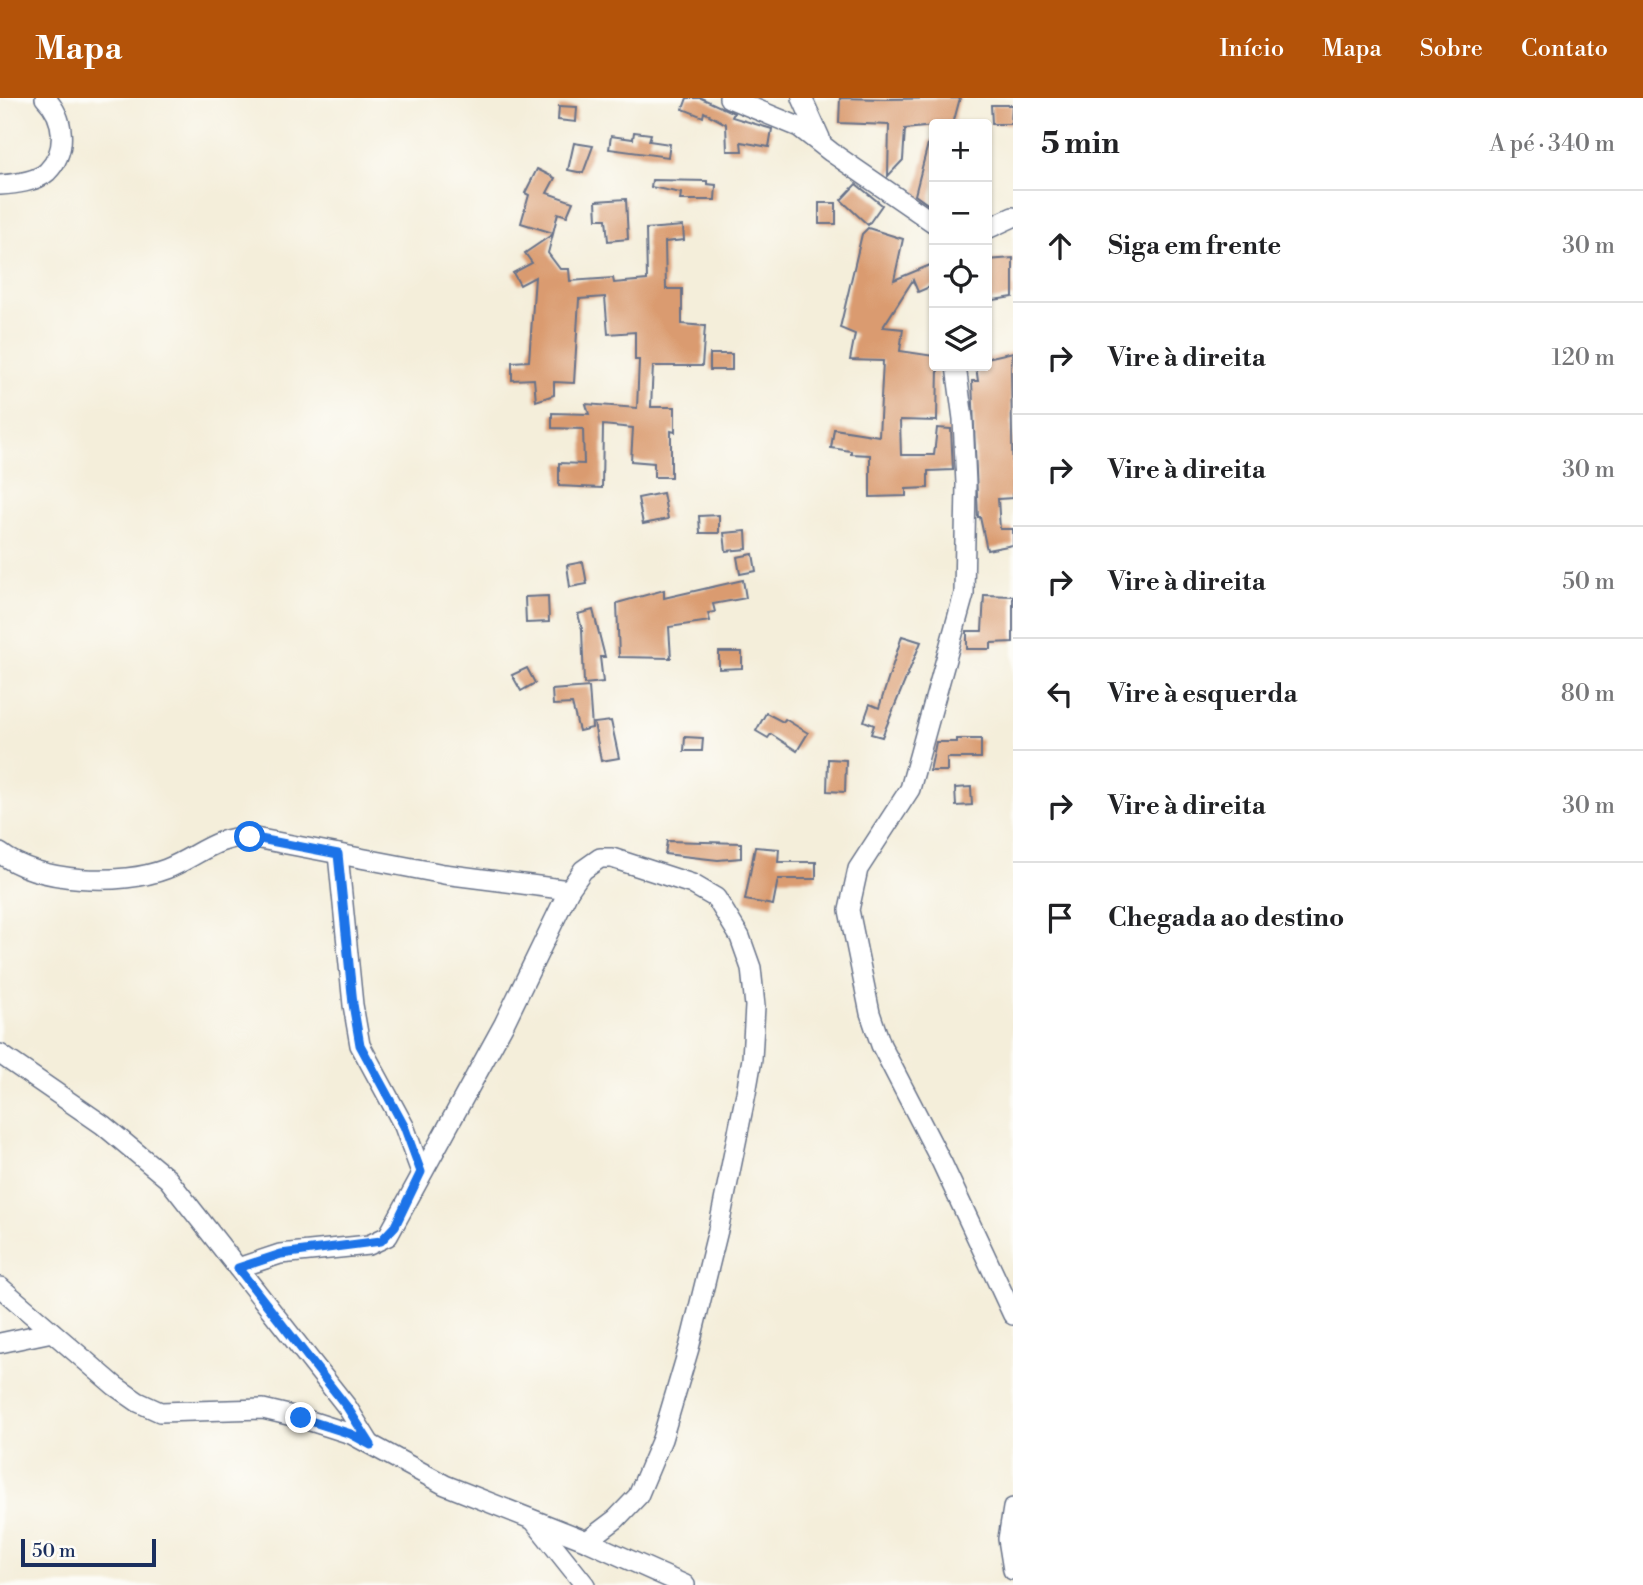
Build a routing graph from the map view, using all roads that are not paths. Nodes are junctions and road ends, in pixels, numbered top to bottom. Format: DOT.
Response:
graph roads {
  1 [pos="45,98"];
  2 [pos="729,98"];
  3 [pos="802,98"];
  4 [pos="831,152"];
  5 [pos="0,185"];
  6 [pos="1013,217"];
  7 [pos="929,220"];
  8 [pos="992,227"];
  9 [pos="957,371"];
  10 [pos="0,853"];
  11 [pos="338,854"];
  12 [pos="569,890"];
  13 [pos="0,1054"];
  14 [pos="421,1172"];
  15 [pos="238,1268"];
  16 [pos="0,1287"];
  17 [pos="1013,1315"];
  18 [pos="51,1332"];
  19 [pos="0,1343"];
  20 [pos="371,1445"];
  21 [pos="1013,1508"];
  22 [pos="534,1521"];
  23 [pos="587,1541"];
  24 [pos="1013,1570"];
  25 [pos="585,1585"];
  26 [pos="685,1585"];
  1 -- 5 [label="street"];
  2 -- 4 [label="street"];
  3 -- 4 [label="street"];
  4 -- 7 [label="street"];
  6 -- 8 [label="street"];
  9 -- 17 [label="street"];
  10 -- 11 [label="street"];
  11 -- 12 [label="street"];
  11 -- 14 [label="street"];
  12 -- 14 [label="street"];
  12 -- 23 [label="street"];
  13 -- 15 [label="street"];
  14 -- 15 [label="street"];
  15 -- 20 [label="street"];
  16 -- 18 [label="street"];
  18 -- 19 [label="street"];
  18 -- 20 [label="street"];
  20 -- 22 [label="street"];
  21 -- 24 [label="street"];
  22 -- 23 [label="street"];
  22 -- 25 [label="street"];
  23 -- 26 [label="street"];
}
